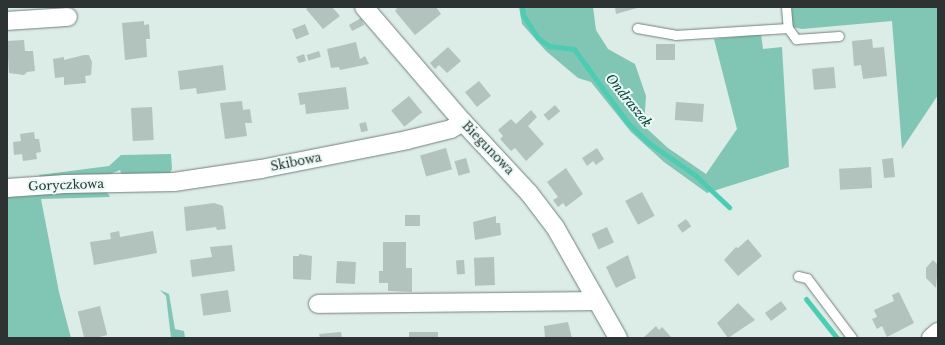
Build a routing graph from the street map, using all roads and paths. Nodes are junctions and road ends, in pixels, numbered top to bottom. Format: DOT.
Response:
graph roads {
  1 [pos="364,7"];
  2 [pos="786,7"];
  3 [pos="68,18"];
  4 [pos="7,21"];
  5 [pos="637,28"];
  6 [pos="788,28"];
  7 [pos="839,36"];
  8 [pos="462,122"];
  9 [pos="125,184"];
  10 [pos="7,188"];
  11 [pos="798,276"];
  12 [pos="595,301"];
  13 [pos="318,304"];
  14 [pos="938,332"];
  15 [pos="618,338"];
  16 [pos="852,338"];
  17 [pos="931,338"];
  1 -- 8 [label="street, Biegunowa"];
  2 -- 6 [label="lane"];
  3 -- 4 [label="street"];
  5 -- 6 [label="lane"];
  6 -- 7 [label="lane"];
  8 -- 9 [label="street, Skibowa"];
  8 -- 12 [label="street, Biegunowa"];
  9 -- 10 [label="street, Goryczkowa"];
  11 -- 16 [label="lane"];
  12 -- 13 [label="street"];
  12 -- 15 [label="street, Biegunowa"];
  14 -- 17 [label="street"];
}
